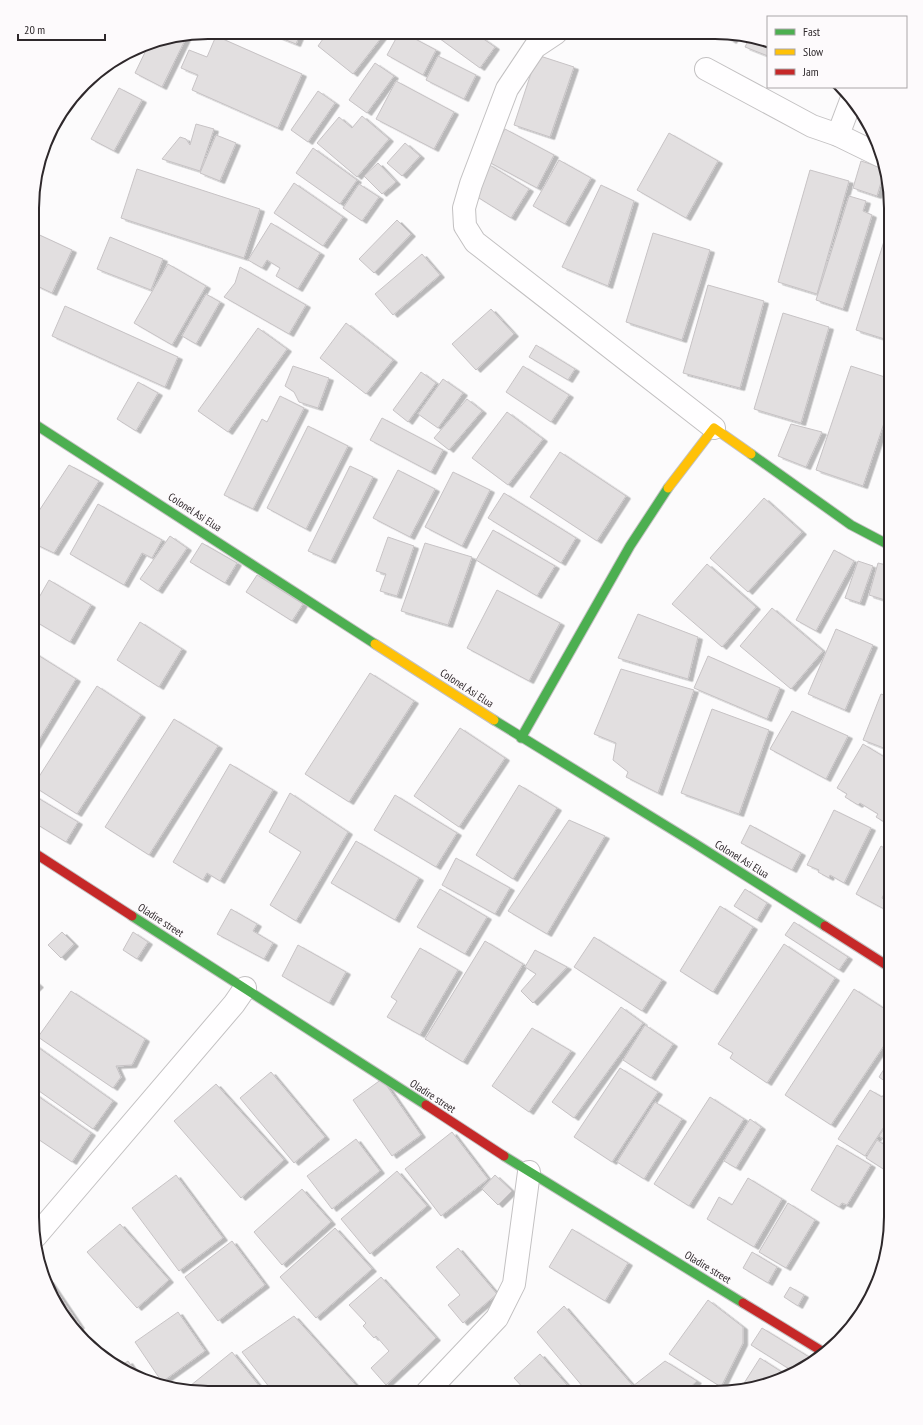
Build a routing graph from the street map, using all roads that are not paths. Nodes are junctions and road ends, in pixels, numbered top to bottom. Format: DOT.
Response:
graph roads {
  1 [pos="547,39"];
  2 [pos="706,69"];
  3 [pos="849,105"];
  4 [pos="838,135"];
  5 [pos="875,153"];
  6 [pos="39,427"];
  7 [pos="714,428"];
  8 [pos="884,542"];
  9 [pos="521,738"];
  10 [pos="39,856"];
  11 [pos="884,964"];
  12 [pos="245,988"];
  13 [pos="529,1172"];
  14 [pos="39,1232"];
  15 [pos="820,1350"];
  16 [pos="433,1386"];
  1 -- 7 [label="street"];
  2 -- 4 [label="street"];
  3 -- 4 [label="street"];
  4 -- 5 [label="street"];
  6 -- 9 [label="street, Colonel Asi Elua"];
  7 -- 8 [label="street"];
  7 -- 9 [label="street"];
  9 -- 11 [label="street, Colonel Asi Elua"];
  10 -- 12 [label="street, Oladire street"];
  12 -- 13 [label="street, Oladire street"];
  12 -- 14 [label="street"];
  13 -- 15 [label="street, Oladire street"];
  13 -- 16 [label="street"];
}
